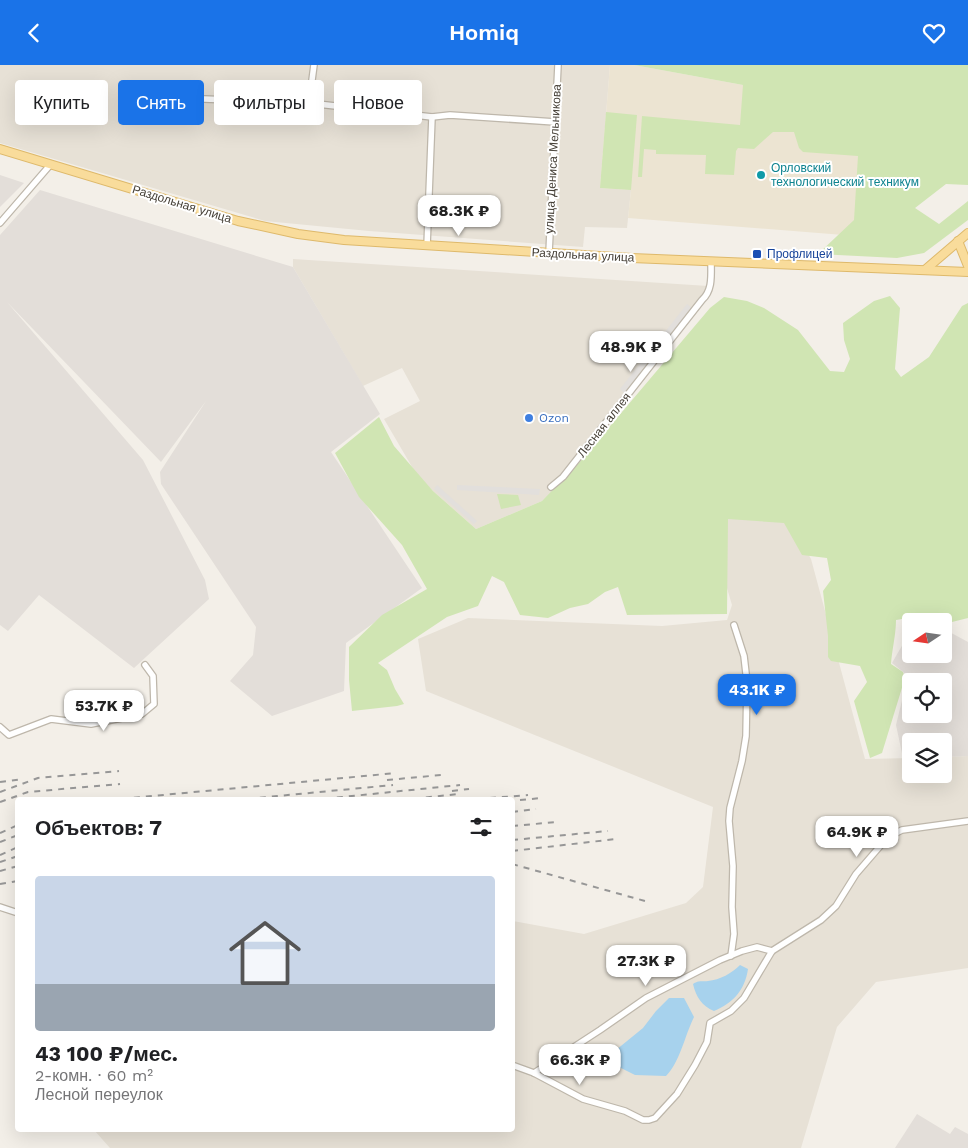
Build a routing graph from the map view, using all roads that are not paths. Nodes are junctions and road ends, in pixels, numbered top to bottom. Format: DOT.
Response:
graph roads {
  1 [pos="314,65"];
  2 [pos="558,65"];
  3 [pos="312,80"];
  4 [pos="204,99"];
  5 [pos="214,99"];
  6 [pos="324,105"];
  7 [pos="432,117"];
  8 [pos="555,122"];
  9 [pos="0,149"];
  10 [pos="51,164"];
  11 [pos="0,223"];
  12 [pos="968,233"];
  13 [pos="958,241"];
  14 [pos="427,246"];
  15 [pos="549,253"];
  16 [pos="712,261"];
  17 [pos="968,266"];
  18 [pos="926,269"];
  19 [pos="968,272"];
  20 [pos="551,487"];
  21 [pos="734,625"];
  22 [pos="145,665"];
  23 [pos="0,727"];
  24 [pos="968,821"];
  25 [pos="0,907"];
  26 [pos="15,912"];
  27 [pos="772,951"];
  28 [pos="731,956"];
  29 [pos="515,1066"];
  30 [pos="534,1073"];
  1 -- 3 [label="street"];
  2 -- 8 [label="street, улица Дениса Мельникова"];
  4 -- 5 [label="street"];
  6 -- 7 [label="street"];
  7 -- 8 [label="street"];
  7 -- 14 [label="street"];
  8 -- 15 [label="street, улица Дениса Мельникова"];
  9 -- 10 [label="main road, Раздольная улица"];
  10 -- 11 [label="street"];
  10 -- 14 [label="main road, Раздольная улица"];
  12 -- 13 [label="main road"];
  13 -- 17 [label="main road"];
  13 -- 18 [label="main road"];
  14 -- 15 [label="main road, Раздольная улица"];
  15 -- 16 [label="main road, Раздольная улица"];
  16 -- 18 [label="main road, Раздольная улица"];
  16 -- 20 [label="street, Лесная аллея"];
  18 -- 19 [label="main road, Раздольная улица"];
  21 -- 28 [label="street"];
  22 -- 23 [label="street"];
  24 -- 27 [label="street"];
  25 -- 26 [label="street"];
  27 -- 28 [label="street"];
  27 -- 30 [label="street"];
  28 -- 30 [label="street"];
  29 -- 30 [label="street"];
}
